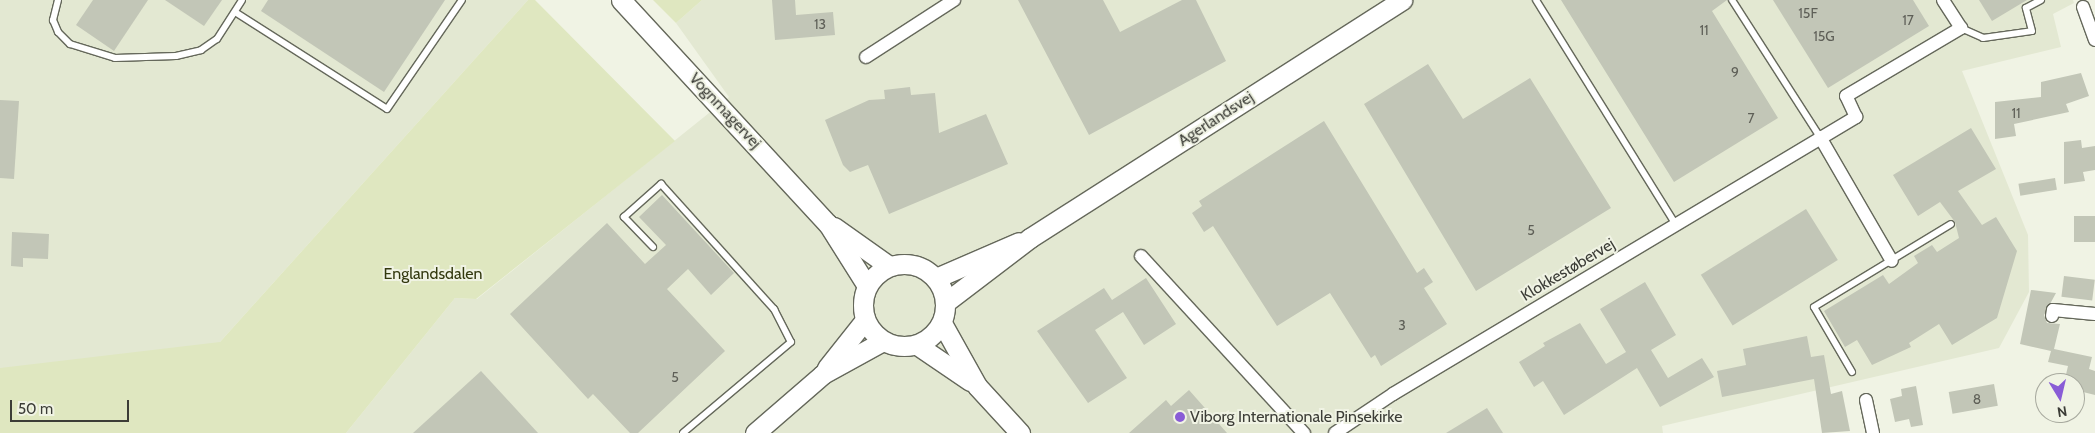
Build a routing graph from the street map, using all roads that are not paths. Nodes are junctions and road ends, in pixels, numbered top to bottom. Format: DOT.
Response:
graph roads {
  1 [pos="58,0"];
  2 [pos="242,0"];
  3 [pos="462,0"];
  4 [pos="621,0"];
  5 [pos="954,0"];
  6 [pos="1402,0"];
  7 [pos="1536,0"];
  8 [pos="1732,0"];
  9 [pos="1943,0"];
  10 [pos="2041,0"];
  11 [pos="2083,7"];
  12 [pos="235,12"];
  13 [pos="1961,28"];
  14 [pos="2095,40"];
  15 [pos="866,57"];
  16 [pos="1820,137"];
  17 [pos="828,224"];
  18 [pos="1951,224"];
  19 [pos="1676,225"];
  20 [pos="1030,238"];
  21 [pos="653,247"];
  22 [pos="1141,256"];
  23 [pos="1892,261"];
  24 [pos="889,266"];
  25 [pos="936,278"];
  26 [pos="867,286"];
  27 [pos="946,302"];
  28 [pos="2095,314"];
  29 [pos="2052,316"];
  30 [pos="865,320"];
  31 [pos="942,323"];
  32 [pos="883,341"];
  33 [pos="917,345"];
  34 [pos="1852,372"];
  35 [pos="823,374"];
  36 [pos="978,386"];
  37 [pos="1866,400"];
  38 [pos="683,433"];
  39 [pos="755,433"];
  40 [pos="1020,433"];
  41 [pos="1304,433"];
  42 [pos="1335,433"];
  43 [pos="1873,433"];
  1 -- 12 [label="lane"];
  2 -- 12 [label="lane"];
  3 -- 12 [label="lane"];
  4 -- 17 [label="street, Vognmagervej"];
  5 -- 15 [label="street"];
  6 -- 20 [label="street, Agerlandsvej"];
  7 -- 19 [label="lane"];
  8 -- 16 [label="lane"];
  9 -- 13 [label="street"];
  10 -- 13 [label="lane"];
  11 -- 14 [label="street"];
  13 -- 16 [label="street, Klokkestøbervej"];
  16 -- 19 [label="street, Klokkestøbervej"];
  16 -- 23 [label="street"];
  17 -- 24 [label="street, Vognmagervej"];
  17 -- 26 [label="street, Vognmagervej"];
  18 -- 23 [label="lane"];
  19 -- 42 [label="street, Klokkestøbervej"];
  20 -- 25 [label="street, Agerlandsvej"];
  20 -- 27 [label="street, Agerlandsvej"];
  21 -- 38 [label="lane"];
  22 -- 41 [label="street"];
  23 -- 34 [label="lane"];
  24 -- 25 [label="street"];
  24 -- 26 [label="street"];
  25 -- 27 [label="street"];
  26 -- 30 [label="street"];
  27 -- 31 [label="street"];
  28 -- 29 [label="street"];
  30 -- 32 [label="street"];
  30 -- 35 [label="street"];
  31 -- 33 [label="street"];
  31 -- 36 [label="street"];
  32 -- 33 [label="street"];
  32 -- 35 [label="street"];
  33 -- 36 [label="street"];
  35 -- 39 [label="street"];
  36 -- 40 [label="street"];
  37 -- 43 [label="street"];
}
